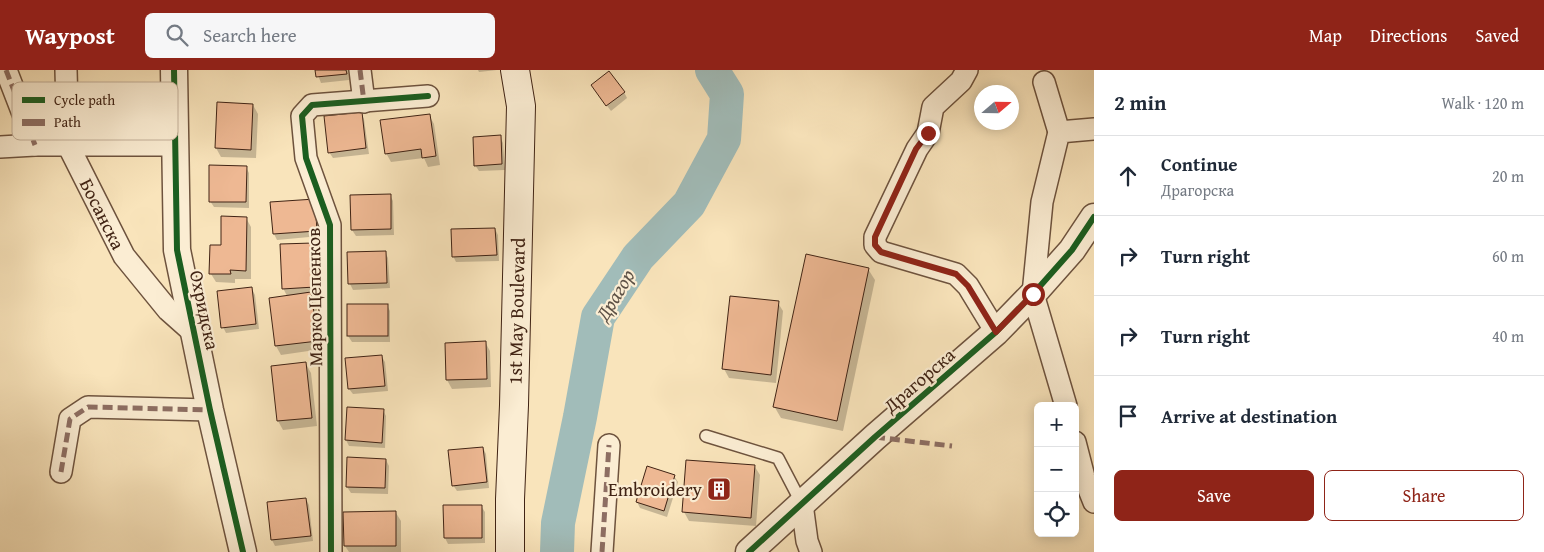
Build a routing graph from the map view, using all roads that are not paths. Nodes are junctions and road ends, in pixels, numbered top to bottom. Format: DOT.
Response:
graph roads {
  1 [pos="6,70"];
  2 [pos="360,70"];
  3 [pos="515,70"];
  4 [pos="967,70"];
  5 [pos="1044,82"];
  6 [pos="12,86"];
  7 [pos="428,96"];
  8 [pos="364,102"];
  9 [pos="1094,129"];
  10 [pos="1058,132"];
  11 [pos="33,140"];
  12 [pos="68,140"];
  13 [pos="174,140"];
  14 [pos="35,145"];
  15 [pos="68,145"];
  16 [pos="174,145"];
  17 [pos="0,148"];
  18 [pos="1094,217"];
  19 [pos="1033,294"];
  20 [pos="996,332"];
  21 [pos="195,334"];
  22 [pos="1065,402"];
  23 [pos="210,410"];
  24 [pos="706,436"];
  25 [pos="609,445"];
  26 [pos="1076,447"];
  27 [pos="62,472"];
  28 [pos="1094,502"];
  29 [pos="802,504"];
  30 [pos="243,552"];
  31 [pos="331,552"];
  32 [pos="510,552"];
  33 [pos="602,552"];
  34 [pos="749,552"];
  35 [pos="811,552"];
  1 -- 6 [label="street"];
  2 -- 8 [label="street"];
  3 -- 32 [label="main road, 1st May Boulevard"];
  4 -- 20 [label="street"];
  5 -- 10 [label="street"];
  7 -- 8 [label="street, Марко Цепенков"];
  8 -- 31 [label="street, Марко Цепенков"];
  9 -- 10 [label="street"];
  10 -- 19 [label="street"];
  11 -- 14 [label="street"];
  12 -- 15 [label="street, Босанска"];
  13 -- 16 [label="street, Охридска"];
  14 -- 15 [label="street"];
  14 -- 17 [label="street"];
  15 -- 16 [label="street"];
  15 -- 21 [label="street, Босанска"];
  16 -- 21 [label="street, Охридска"];
  18 -- 19 [label="street, Драгорска"];
  19 -- 20 [label="street, Драгорска"];
  19 -- 22 [label="street"];
  20 -- 29 [label="street, Драгорска"];
  21 -- 23 [label="street, Охридска"];
  23 -- 27 [label="street"];
  23 -- 30 [label="street, Охридска"];
  24 -- 29 [label="lane"];
  25 -- 33 [label="street"];
  26 -- 28 [label="street"];
  29 -- 34 [label="street, Драгорска"];
  29 -- 35 [label="street"];
}
